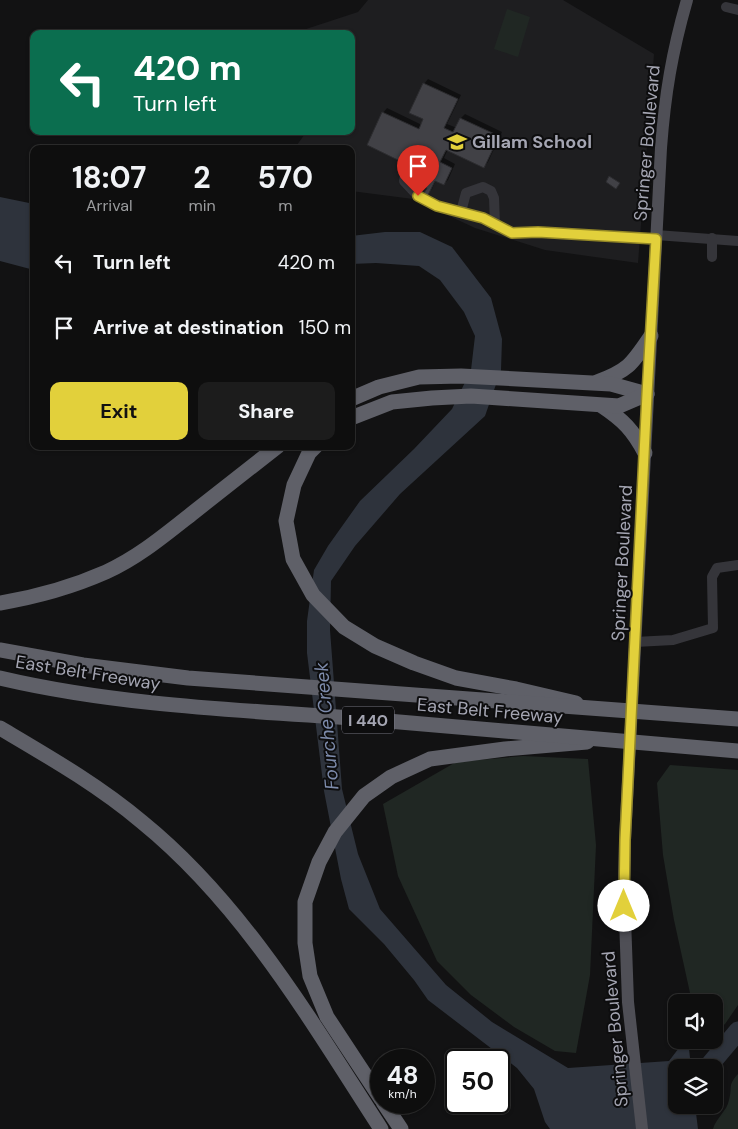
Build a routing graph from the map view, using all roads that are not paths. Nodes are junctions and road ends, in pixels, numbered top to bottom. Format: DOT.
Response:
graph roads {
  1 [pos="687,0"];
  2 [pos="726,7"];
  3 [pos="738,10"];
  4 [pos="407,164"];
  5 [pos="463,213"];
  6 [pos="495,224"];
  7 [pos="656,237"];
  8 [pos="712,238"];
  9 [pos="738,241"];
  10 [pos="712,257"];
  11 [pos="651,336"];
  12 [pos="595,383"];
  13 [pos="647,394"];
  14 [pos="355,397"];
  15 [pos="600,405"];
  16 [pos="355,416"];
  17 [pos="273,450"];
  18 [pos="312,450"];
  19 [pos="645,453"];
  20 [pos="738,565"];
  21 [pos="0,603"];
  22 [pos="635,642"];
  23 [pos="0,650"];
  24 [pos="0,678"];
  25 [pos="609,710"];
  26 [pos="738,719"];
  27 [pos="0,728"];
  28 [pos="606,741"];
  29 [pos="738,751"];
  30 [pos="370,1082"];
  31 [pos="391,1114"];
  32 [pos="381,1129"];
  33 [pos="401,1129"];
  34 [pos="642,1129"];
  1 -- 7 [label="main road, Springer Boulevard"];
  2 -- 3 [label="street"];
  4 -- 5 [label="street"];
  5 -- 6 [label="street"];
  5 -- 6 [label="street"];
  6 -- 7 [label="street"];
  7 -- 8 [label="street"];
  7 -- 11 [label="main road, Springer Boulevard"];
  8 -- 9 [label="street"];
  8 -- 10 [label="street"];
  11 -- 12 [label="highway"];
  11 -- 13 [label="main road, Springer Boulevard"];
  12 -- 13 [label="highway"];
  12 -- 14 [label="highway"];
  13 -- 15 [label="highway"];
  13 -- 19 [label="main road, Springer Boulevard"];
  15 -- 16 [label="highway"];
  15 -- 19 [label="highway"];
  17 -- 21 [label="highway"];
  18 -- 25 [label="highway, bridge"];
  19 -- 22 [label="main road, Springer Boulevard"];
  20 -- 22 [label="street"];
  22 -- 34 [label="main road, Springer Boulevard"];
  23 -- 25 [label="highway, East Belt Freeway / I 440, bridge"];
  24 -- 28 [label="highway, East Belt Freeway / I 440, bridge"];
  25 -- 26 [label="highway, East Belt Freeway / I 440, bridge"];
  27 -- 32 [label="highway"];
  28 -- 29 [label="highway, East Belt Freeway / I 440, bridge"];
  28 -- 30 [label="highway, bridge"];
  31 -- 33 [label="highway"];
}
